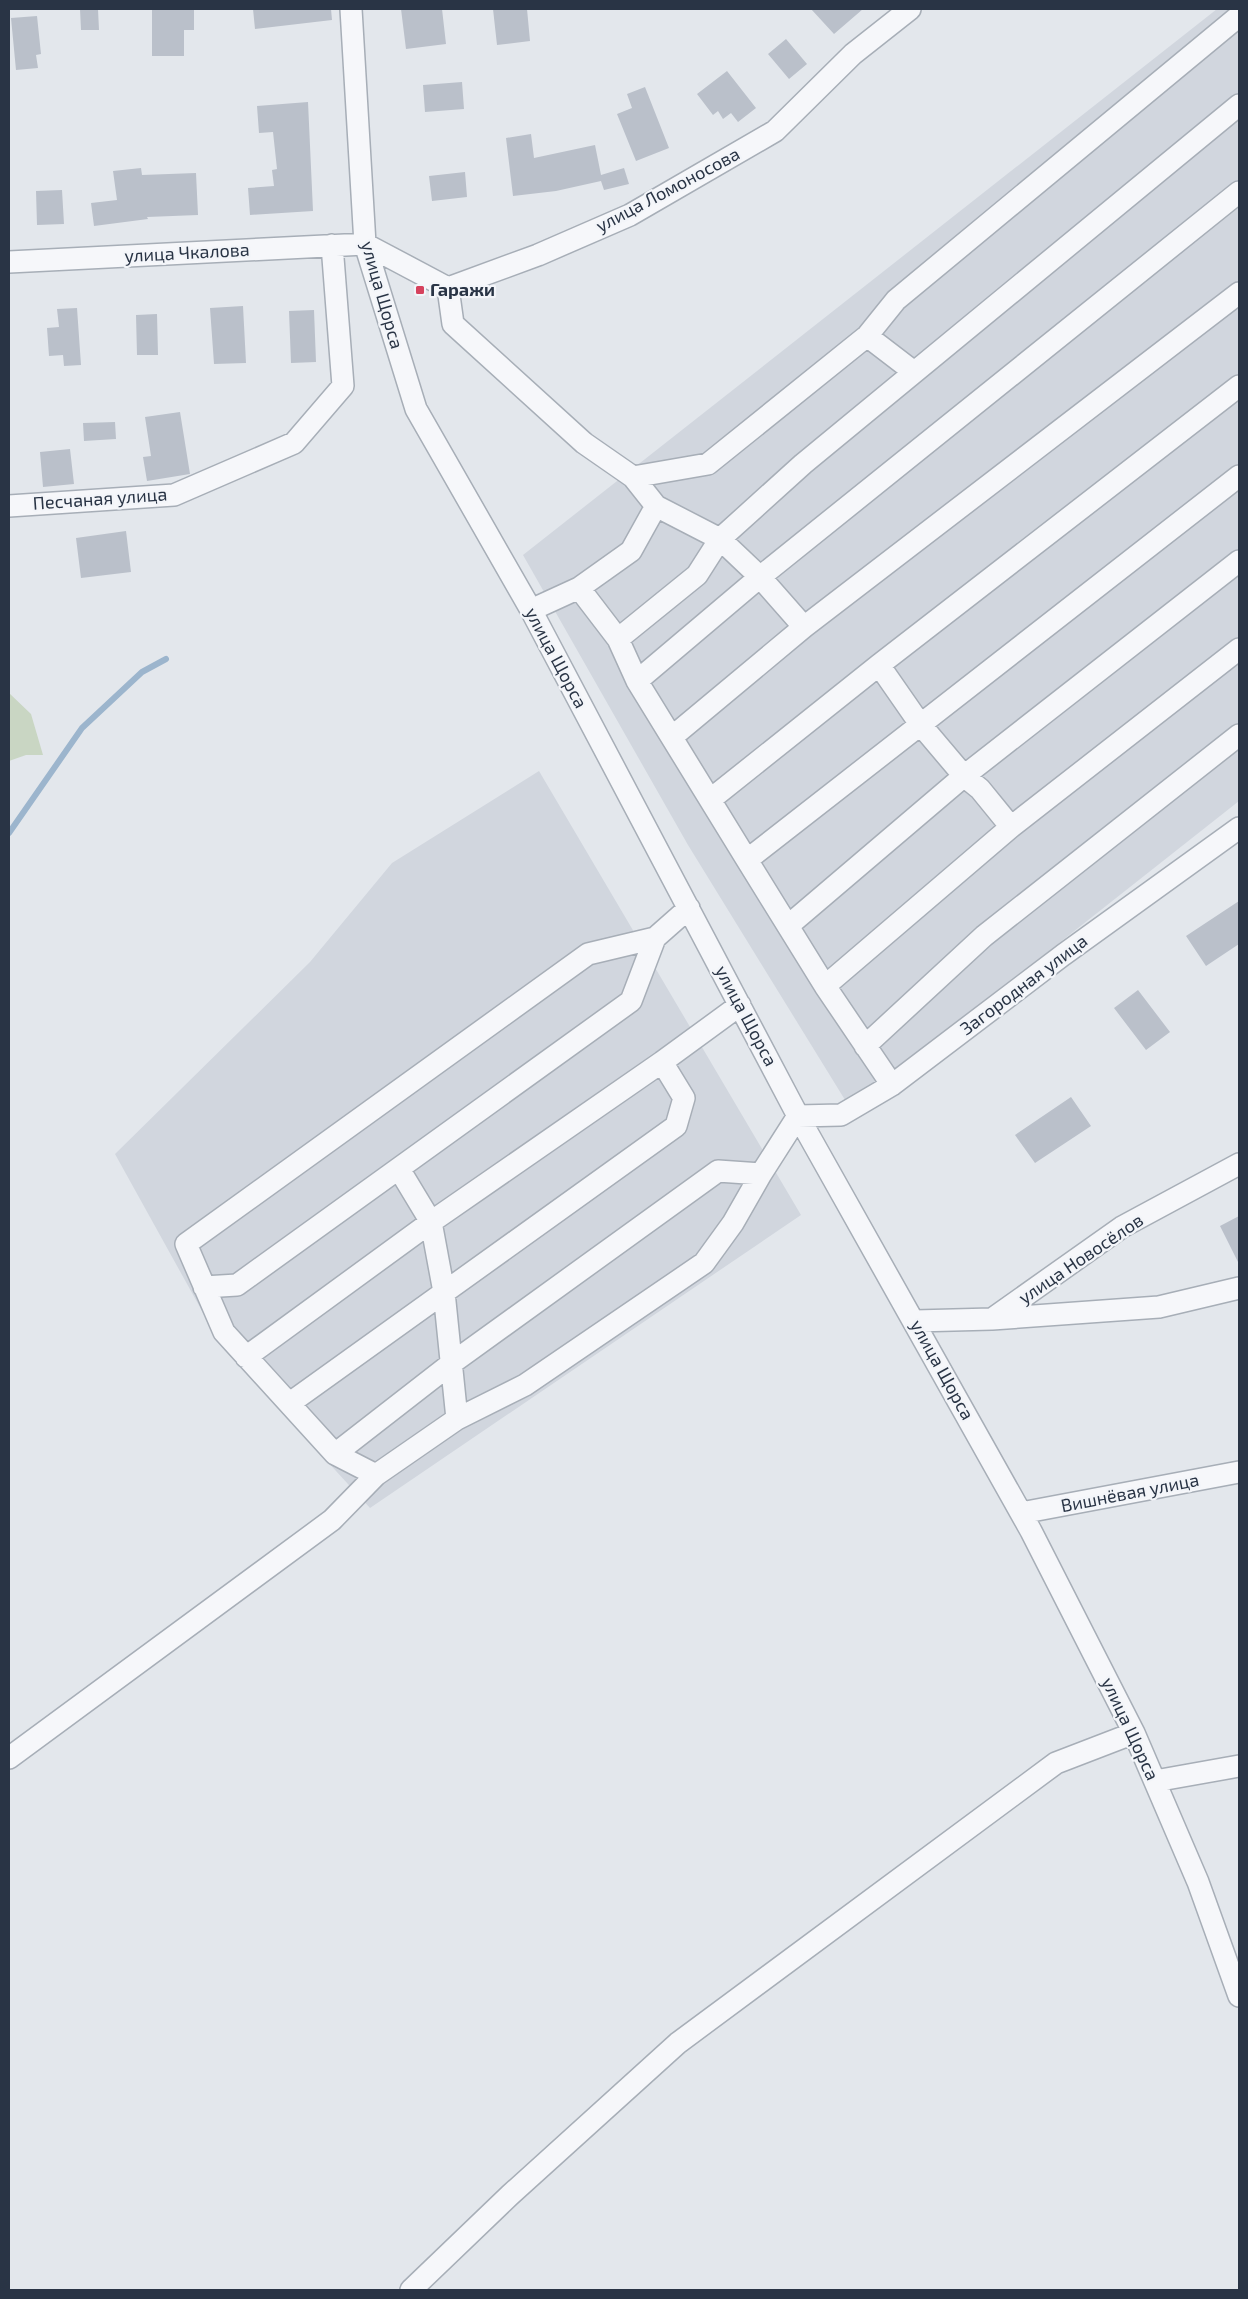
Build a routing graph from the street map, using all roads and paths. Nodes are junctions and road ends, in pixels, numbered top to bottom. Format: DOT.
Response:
graph roads {
  1 [pos="351,9"];
  2 [pos="910,9"];
  3 [pos="1239,16"];
  4 [pos="1239,105"];
  5 [pos="1239,192"];
  6 [pos="365,244"];
  7 [pos="332,245"];
  8 [pos="9,262"];
  9 [pos="448,288"];
  10 [pos="1239,293"];
  11 [pos="867,336"];
  12 [pos="914,372"];
  13 [pos="1239,386"];
  14 [pos="1239,476"];
  15 [pos="633,477"];
  16 [pos="9,506"];
  17 [pos="656,506"];
  18 [pos="720,539"];
  19 [pos="1239,561"];
  20 [pos="760,577"];
  21 [pos="579,588"];
  22 [pos="531,610"];
  23 [pos="804,627"];
  24 [pos="618,640"];
  25 [pos="1239,649"];
  26 [pos="880,665"];
  27 [pos="638,681"];
  28 [pos="920,724"];
  29 [pos="1239,735"];
  30 [pos="672,737"];
  31 [pos="964,776"];
  32 [pos="711,800"];
  33 [pos="1011,827"];
  34 [pos="1239,828"];
  35 [pos="747,860"];
  36 [pos="689,908"];
  37 [pos="789,925"];
  38 [pos="655,938"];
  39 [pos="826,986"];
  40 [pos="740,1005"];
  41 [pos="865,1046"];
  42 [pos="662,1062"];
  43 [pos="892,1085"];
  44 [pos="798,1116"];
  45 [pos="1239,1164"];
  46 [pos="399,1169"];
  47 [pos="761,1174"];
  48 [pos="432,1222"];
  49 [pos="204,1287"];
  50 [pos="1239,1288"];
  51 [pos="444,1292"];
  52 [pos="992,1319"];
  53 [pos="915,1321"];
  54 [pos="246,1357"];
  55 [pos="452,1363"];
  56 [pos="290,1402"];
  57 [pos="457,1419"];
  58 [pos="335,1454"];
  59 [pos="1239,1472"];
  60 [pos="376,1475"];
  61 [pos="1021,1513"];
  62 [pos="1134,1733"];
  63 [pos="9,1758"];
  64 [pos="1239,1766"];
  65 [pos="1155,1781"];
  66 [pos="1239,1996"];
  67 [pos="411,2290"];
  1 -- 6 [label="street, улица Щорса"];
  2 -- 9 [label="street, улица Ломоносова"];
  3 -- 11 [label="street"];
  4 -- 12 [label="street"];
  5 -- 20 [label="street"];
  6 -- 7 [label="street, улица Чкалова"];
  6 -- 9 [label="street"];
  6 -- 22 [label="street, улица Щорса"];
  7 -- 8 [label="street, улица Чкалова"];
  7 -- 16 [label="street, Песчаная улица"];
  9 -- 15 [label="street"];
  10 -- 23 [label="street"];
  11 -- 12 [label="street"];
  11 -- 15 [label="street"];
  12 -- 18 [label="street"];
  13 -- 26 [label="street"];
  14 -- 28 [label="street"];
  15 -- 17 [label="street"];
  17 -- 18 [label="street"];
  17 -- 21 [label="street"];
  18 -- 20 [label="street"];
  18 -- 24 [label="street"];
  19 -- 31 [label="street"];
  20 -- 23 [label="street"];
  20 -- 27 [label="street"];
  21 -- 22 [label="street"];
  21 -- 24 [label="street"];
  22 -- 36 [label="street, улица Щорса"];
  23 -- 30 [label="street"];
  24 -- 27 [label="street"];
  25 -- 33 [label="street"];
  26 -- 28 [label="street"];
  26 -- 32 [label="street"];
  27 -- 30 [label="street"];
  28 -- 31 [label="street"];
  28 -- 35 [label="street"];
  29 -- 41 [label="street"];
  30 -- 32 [label="street"];
  31 -- 33 [label="street"];
  31 -- 37 [label="street"];
  32 -- 35 [label="street"];
  33 -- 39 [label="street"];
  34 -- 43 [label="street, Загородная улица"];
  35 -- 37 [label="street"];
  36 -- 38 [label="street"];
  36 -- 40 [label="street, улица Щорса"];
  37 -- 39 [label="street"];
  38 -- 46 [label="street"];
  38 -- 49 [label="street"];
  39 -- 41 [label="street"];
  40 -- 42 [label="street"];
  40 -- 44 [label="street, улица Щорса"];
  41 -- 43 [label="street"];
  42 -- 48 [label="street"];
  42 -- 51 [label="street"];
  43 -- 44 [label="street, Загородная улица"];
  44 -- 47 [label="street"];
  44 -- 53 [label="street, улица Щорса"];
  45 -- 52 [label="street, улица Новосёлов"];
  46 -- 48 [label="street"];
  46 -- 49 [label="street"];
  47 -- 55 [label="street"];
  47 -- 57 [label="street"];
  48 -- 51 [label="street"];
  48 -- 54 [label="street"];
  49 -- 54 [label="street"];
  50 -- 52 [label="street"];
  51 -- 55 [label="street"];
  51 -- 56 [label="street"];
  52 -- 53 [label="street"];
  53 -- 61 [label="street, улица Щорса"];
  54 -- 56 [label="street"];
  55 -- 57 [label="street"];
  55 -- 58 [label="street"];
  56 -- 58 [label="street"];
  57 -- 60 [label="street"];
  58 -- 60 [label="street"];
  59 -- 61 [label="street, Вишнёвая улица"];
  60 -- 63 [label="street"];
  61 -- 62 [label="street, улица Щорса"];
  62 -- 65 [label="street, улица Щорса"];
  62 -- 67 [label="street"];
  64 -- 65 [label="street"];
  65 -- 66 [label="street, улица Щорса"];
}
